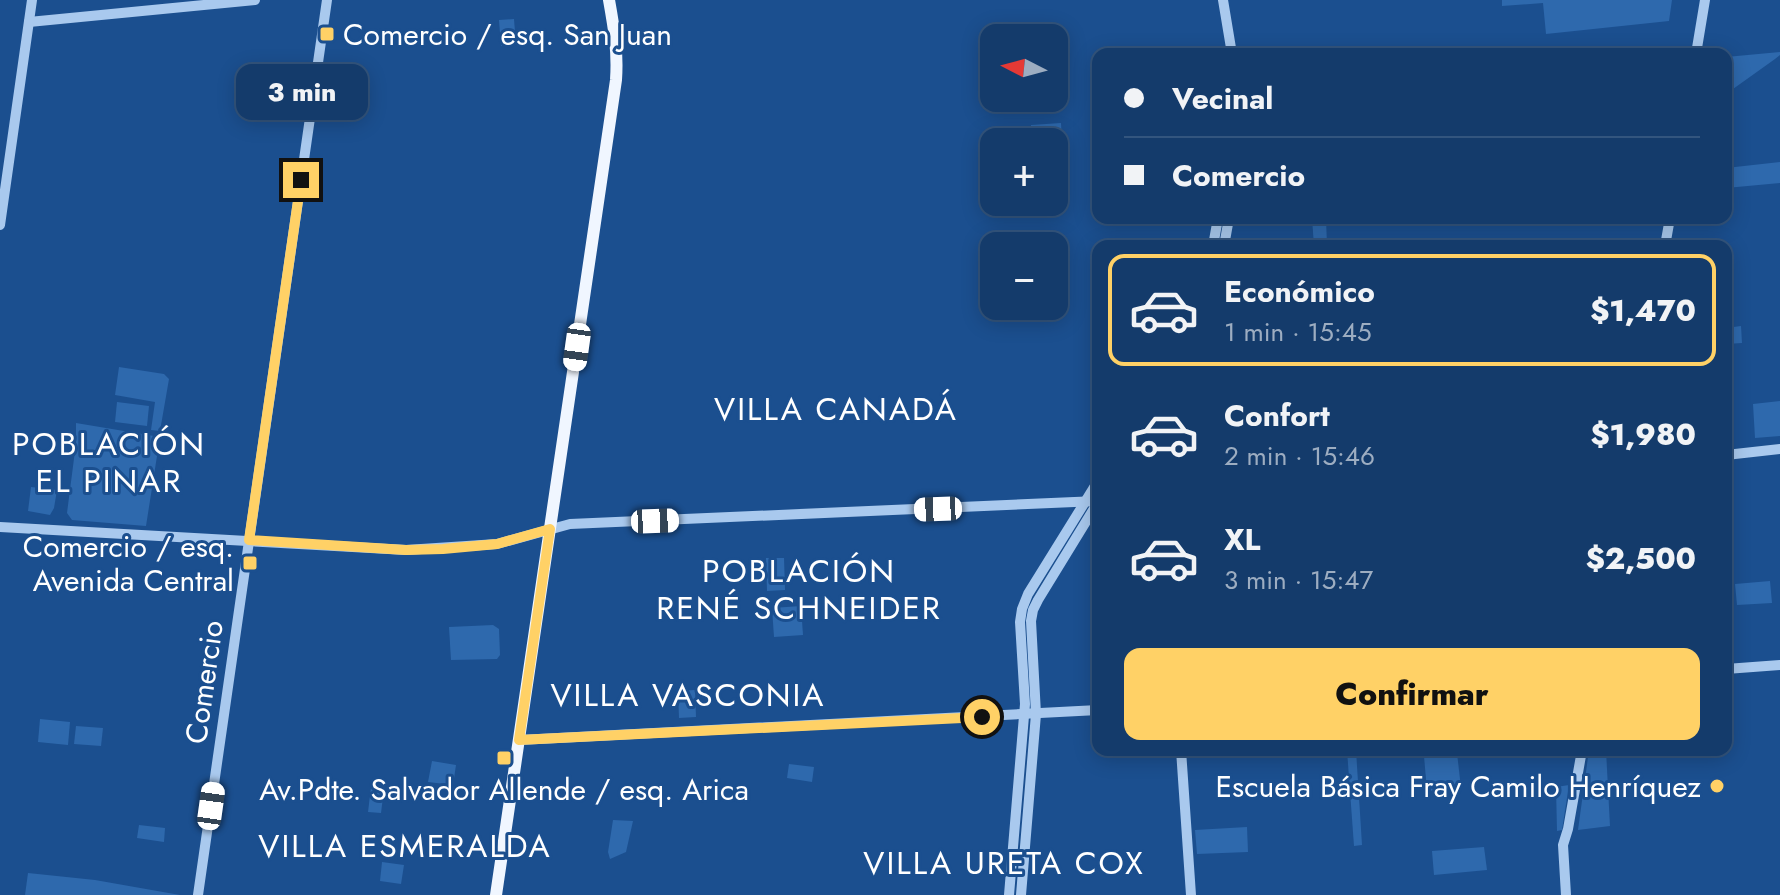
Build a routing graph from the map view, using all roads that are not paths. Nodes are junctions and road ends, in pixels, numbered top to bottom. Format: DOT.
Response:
graph roads {
  1 [pos="32,0"];
  2 [pos="255,0"];
  3 [pos="327,0"];
  4 [pos="609,0"];
  5 [pos="617,0"];
  6 [pos="1223,0"];
  7 [pos="1705,0"];
  8 [pos="29,22"];
  9 [pos="615,25"];
  10 [pos="1230,41"];
  11 [pos="1231,48"];
  12 [pos="1235,48"];
  13 [pos="1697,48"];
  14 [pos="0,225"];
  15 [pos="1780,449"];
  16 [pos="1732,454"];
  17 [pos="1092,492"];
  18 [pos="1086,502"];
  19 [pos="1092,502"];
  20 [pos="1092,512"];
  21 [pos="0,527"];
  22 [pos="550,529"];
  23 [pos="249,540"];
  24 [pos="1780,665"];
  25 [pos="1732,669"];
  26 [pos="1092,710"];
  27 [pos="1031,714"];
  28 [pos="519,740"];
  29 [pos="1181,756"];
  30 [pos="1581,756"];
  31 [pos="198,895"];
  32 [pos="496,895"];
  33 [pos="1009,895"];
  34 [pos="1021,895"];
  35 [pos="1191,895"];
  36 [pos="1566,895"];
  1 -- 8 [label="street"];
  2 -- 8 [label="street"];
  3 -- 23 [label="street, Comercio"];
  4 -- 9 [label="main road"];
  5 -- 9 [label="main road"];
  6 -- 10 [label="street"];
  7 -- 13 [label="street"];
  8 -- 14 [label="street"];
  9 -- 22 [label="main road"];
  10 -- 11 [label="street"];
  10 -- 12 [label="street"];
  15 -- 16 [label="street"];
  17 -- 18 [label="street"];
  18 -- 19 [label="street"];
  18 -- 22 [label="street"];
  18 -- 27 [label="street"];
  20 -- 27 [label="street"];
  21 -- 23 [label="street"];
  22 -- 23 [label="street"];
  22 -- 28 [label="main road"];
  23 -- 31 [label="street, Comercio"];
  24 -- 25 [label="street"];
  26 -- 27 [label="street"];
  27 -- 28 [label="street"];
  27 -- 33 [label="street"];
  27 -- 34 [label="street"];
  28 -- 32 [label="main road"];
  29 -- 35 [label="street"];
  30 -- 36 [label="street"];
}
